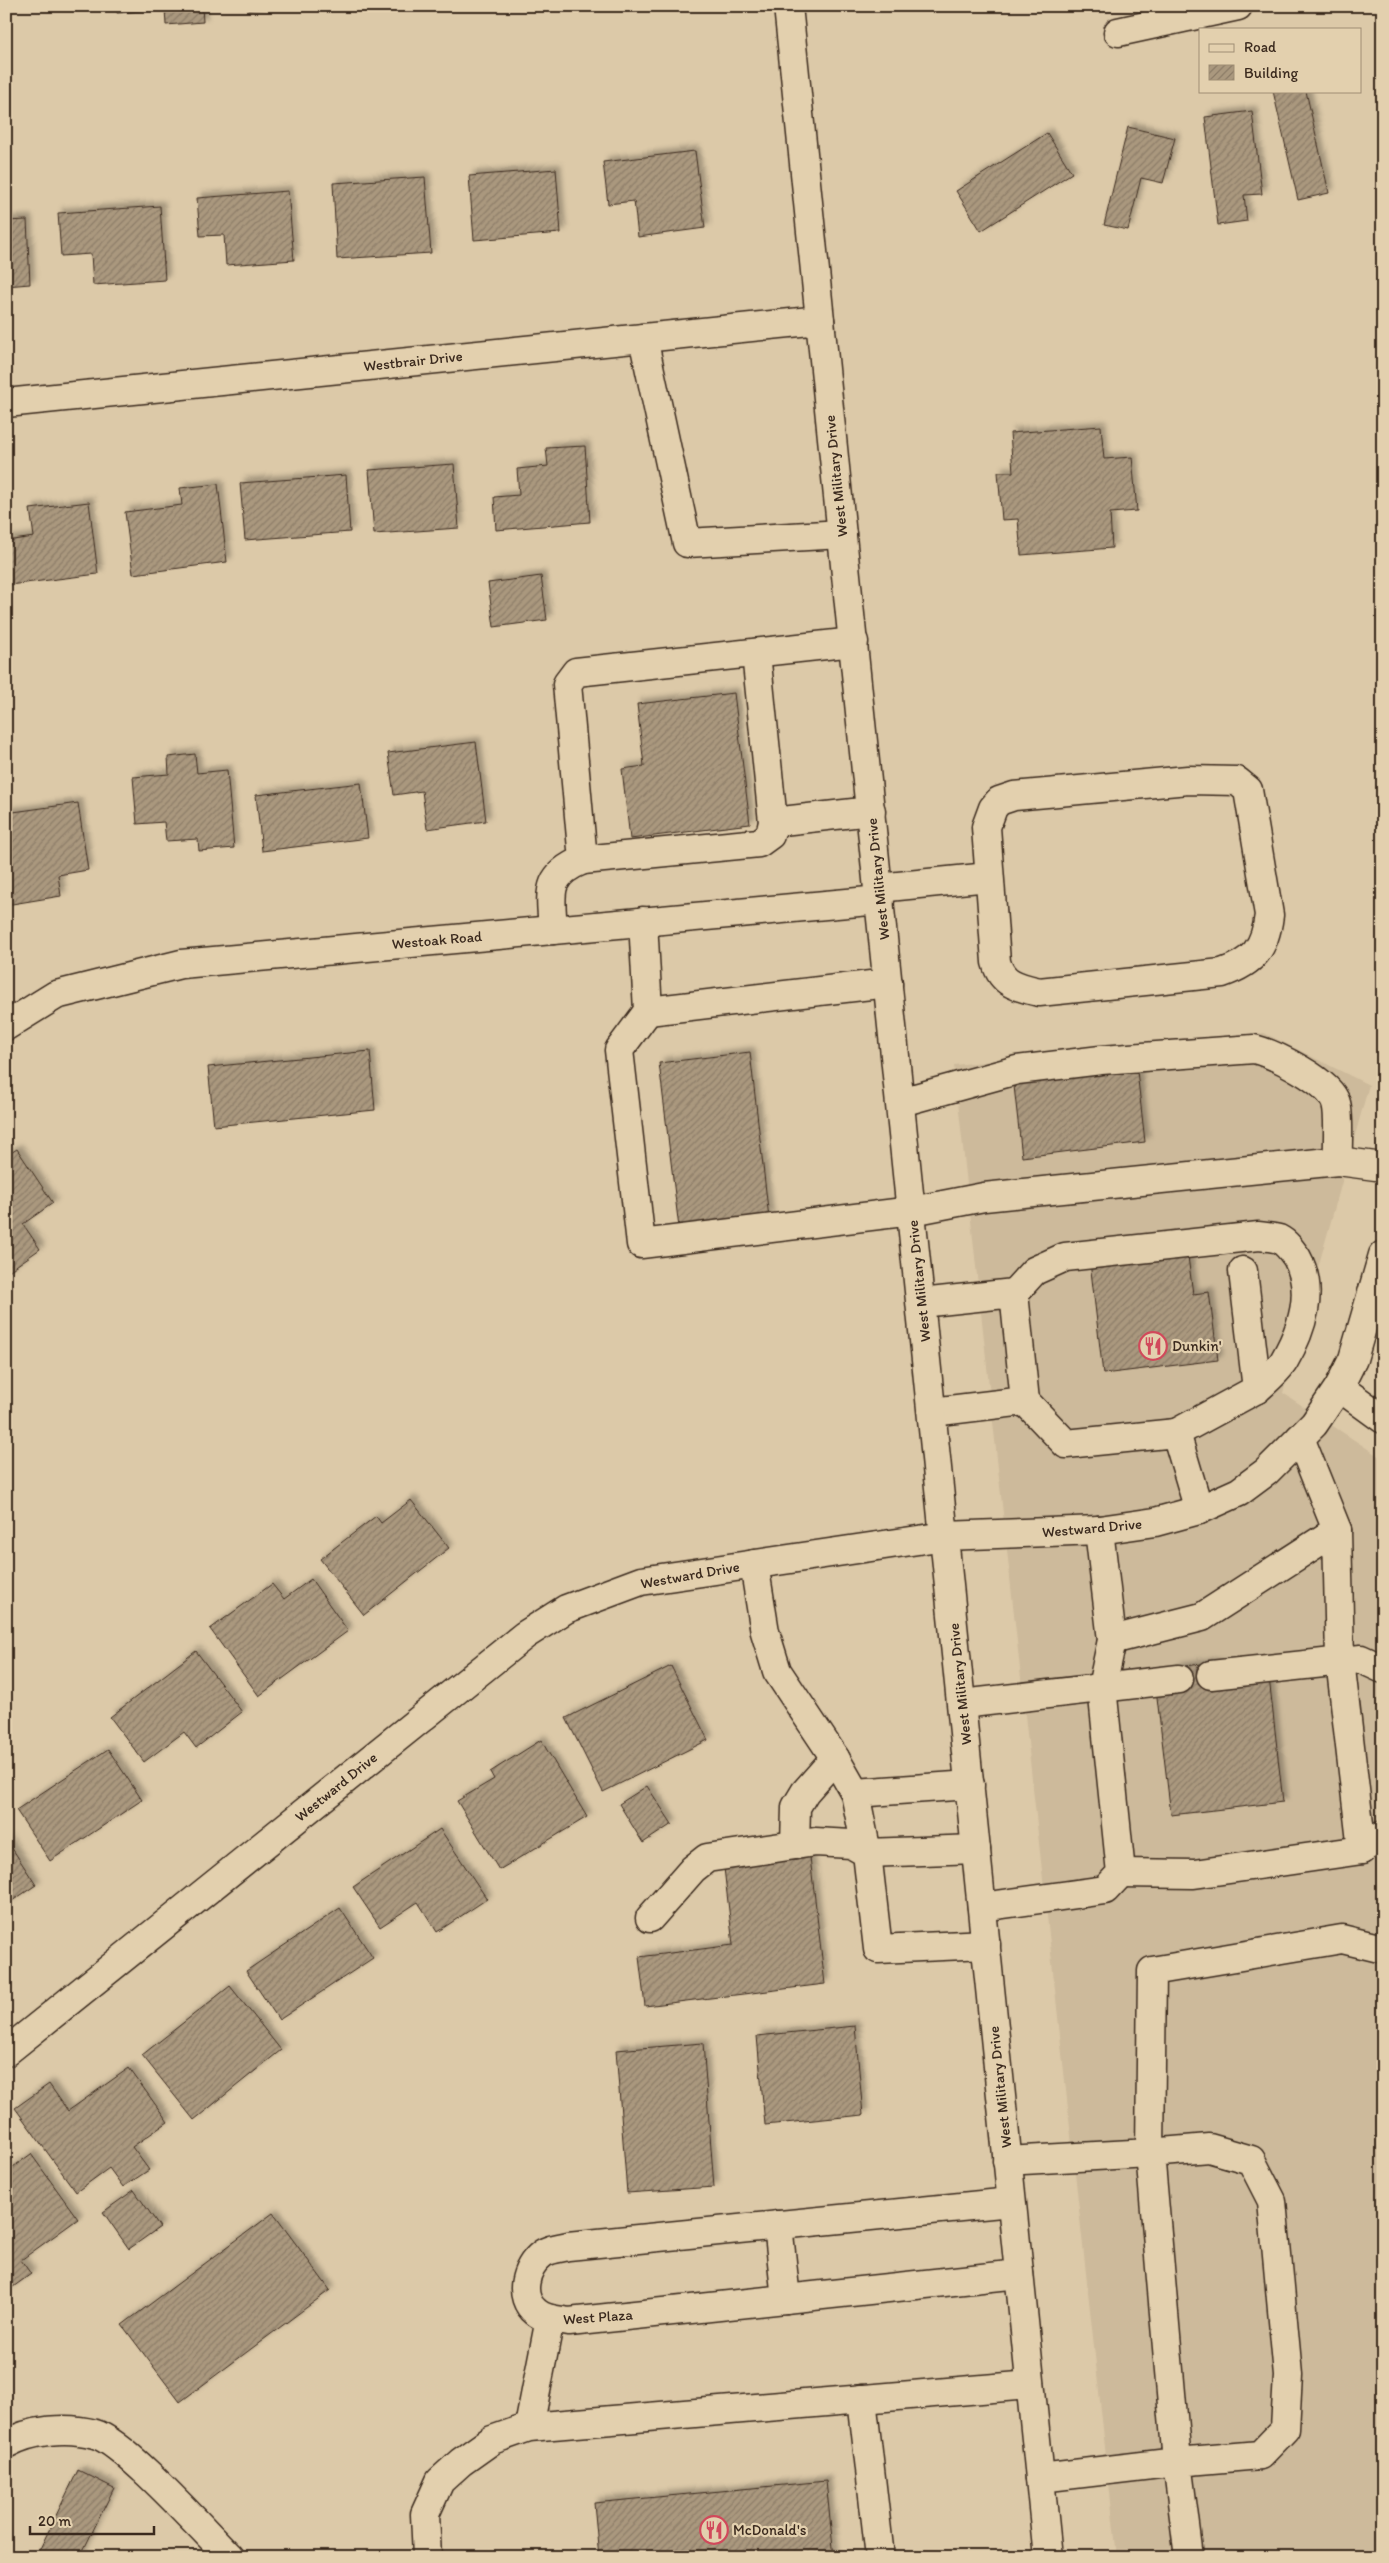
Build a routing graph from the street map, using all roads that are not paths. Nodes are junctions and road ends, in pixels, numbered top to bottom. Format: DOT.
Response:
graph roads {
  1 [pos="788,6"];
  2 [pos="1238,6"];
  3 [pos="1118,32"];
  4 [pos="820,320"];
  5 [pos="643,338"];
  6 [pos="6,403"];
  7 [pos="842,534"];
  8 [pos="854,642"];
  9 [pos="756,653"];
  10 [pos="871,811"];
  11 [pos="773,822"];
  12 [pos="583,860"];
  13 [pos="989,877"];
  14 [pos="879,894"];
  15 [pos="643,921"];
  16 [pos="553,930"];
  17 [pos="888,983"];
  18 [pos="648,1011"];
  19 [pos="6,1026"];
  20 [pos="901,1102"];
  21 [pos="1338,1161"];
  22 [pos="1383,1167"];
  23 [pos="912,1211"];
  24 [pos="1383,1256"];
  25 [pos="1243,1271"];
  26 [pos="1014,1293"];
  27 [pos="921,1303"];
  28 [pos="1339,1387"];
  29 [pos="1258,1389"];
  30 [pos="1025,1401"];
  31 [pos="932,1412"];
  32 [pos="1383,1419"];
  33 [pos="1176,1433"];
  34 [pos="1300,1438"];
  35 [pos="1199,1510"];
  36 [pos="1099,1530"];
  37 [pos="1337,1530"];
  38 [pos="945,1536"];
  39 [pos="754,1564"];
  40 [pos="1112,1640"];
  41 [pos="1340,1660"];
  42 [pos="1383,1669"];
  43 [pos="1211,1676"];
  44 [pos="1179,1679"];
  45 [pos="1102,1687"];
  46 [pos="962,1704"];
  47 [pos="835,1758"];
  48 [pos="970,1785"];
  49 [pos="855,1793"];
  50 [pos="1372,1842"];
  51 [pos="795,1845"];
  52 [pos="976,1849"];
  53 [pos="866,1853"];
  54 [pos="1121,1873"];
  55 [pos="982,1907"];
  56 [pos="650,1918"];
  57 [pos="986,1944"];
  58 [pos="1383,1949"];
  59 [pos="6,2052"];
  60 [pos="1150,2152"];
  61 [pos="1007,2161"];
  62 [pos="1011,2202"];
  63 [pos="778,2225"];
  64 [pos="1019,2274"];
  65 [pos="786,2299"];
  66 [pos="550,2320"];
  67 [pos="1030,2385"];
  68 [pos="862,2399"];
  69 [pos="529,2427"];
  70 [pos="6,2444"];
  71 [pos="1177,2462"];
  72 [pos="1040,2478"];
  73 [pos="230,2557"];
  74 [pos="427,2557"];
  75 [pos="880,2557"];
  76 [pos="1048,2557"];
  77 [pos="1188,2557"];
  1 -- 4 [label="street, West Military Drive"];
  2 -- 3 [label="street"];
  4 -- 5 [label="street, Westbrair Drive"];
  4 -- 7 [label="street, West Military Drive"];
  5 -- 6 [label="street, Westbrair Drive"];
  5 -- 7 [label="street"];
  7 -- 8 [label="street, West Military Drive"];
  8 -- 9 [label="street"];
  8 -- 10 [label="street, West Military Drive"];
  9 -- 11 [label="street"];
  9 -- 12 [label="street"];
  10 -- 11 [label="street"];
  10 -- 14 [label="street, West Military Drive"];
  11 -- 12 [label="street"];
  12 -- 16 [label="street"];
  13 -- 13 [label="street"];
  13 -- 14 [label="street, Westoak Road"];
  14 -- 15 [label="street, Westoak Road"];
  14 -- 17 [label="street, West Military Drive"];
  15 -- 16 [label="street, Westoak Road"];
  15 -- 18 [label="street"];
  16 -- 19 [label="street, Westoak Road"];
  17 -- 18 [label="street"];
  17 -- 20 [label="street, West Military Drive"];
  18 -- 23 [label="street"];
  20 -- 21 [label="street"];
  20 -- 23 [label="street, West Military Drive"];
  21 -- 22 [label="street"];
  21 -- 23 [label="street"];
  23 -- 27 [label="street, West Military Drive"];
  24 -- 28 [label="street, Westward Drive"];
  25 -- 29 [label="street"];
  26 -- 27 [label="street"];
  26 -- 29 [label="street"];
  26 -- 30 [label="street"];
  27 -- 31 [label="street, West Military Drive"];
  28 -- 32 [label="street"];
  28 -- 34 [label="street, Westward Drive"];
  29 -- 33 [label="street"];
  30 -- 31 [label="street"];
  30 -- 33 [label="street"];
  31 -- 38 [label="street, West Military Drive"];
  33 -- 35 [label="street"];
  34 -- 35 [label="street, Westward Drive"];
  34 -- 37 [label="street"];
  35 -- 36 [label="street, Westward Drive"];
  36 -- 38 [label="street, Westward Drive"];
  36 -- 40 [label="street"];
  37 -- 40 [label="street"];
  37 -- 41 [label="street"];
  38 -- 39 [label="street, Westward Drive"];
  38 -- 46 [label="street, West Military Drive"];
  39 -- 47 [label="street"];
  39 -- 59 [label="street, Westward Drive"];
  40 -- 45 [label="street"];
  41 -- 42 [label="street"];
  41 -- 43 [label="street"];
  41 -- 50 [label="street"];
  44 -- 45 [label="street"];
  45 -- 46 [label="street"];
  45 -- 54 [label="street"];
  46 -- 48 [label="street, West Military Drive"];
  47 -- 49 [label="street"];
  47 -- 51 [label="street"];
  48 -- 49 [label="street"];
  48 -- 52 [label="street, West Military Drive"];
  49 -- 53 [label="street"];
  50 -- 54 [label="street"];
  51 -- 53 [label="street"];
  51 -- 56 [label="street"];
  52 -- 53 [label="street"];
  52 -- 55 [label="street, West Military Drive"];
  53 -- 57 [label="street"];
  54 -- 55 [label="street"];
  55 -- 57 [label="street, West Military Drive"];
  57 -- 61 [label="street, West Military Drive"];
  58 -- 60 [label="street"];
  60 -- 61 [label="street"];
  60 -- 71 [label="street"];
  60 -- 71 [label="street"];
  61 -- 62 [label="street, West Military Drive"];
  62 -- 63 [label="street, West Plaza"];
  62 -- 64 [label="street, West Military Drive"];
  63 -- 65 [label="street"];
  63 -- 66 [label="street, West Plaza"];
  64 -- 65 [label="street, West Plaza"];
  64 -- 67 [label="street, West Military Drive"];
  65 -- 66 [label="street, West Plaza"];
  66 -- 69 [label="street"];
  67 -- 68 [label="street"];
  67 -- 72 [label="street, West Military Drive"];
  68 -- 69 [label="street"];
  68 -- 75 [label="street"];
  69 -- 74 [label="street"];
  70 -- 73 [label="street"];
  71 -- 72 [label="street"];
  71 -- 77 [label="street"];
  72 -- 76 [label="street, West Military Drive"];
}
